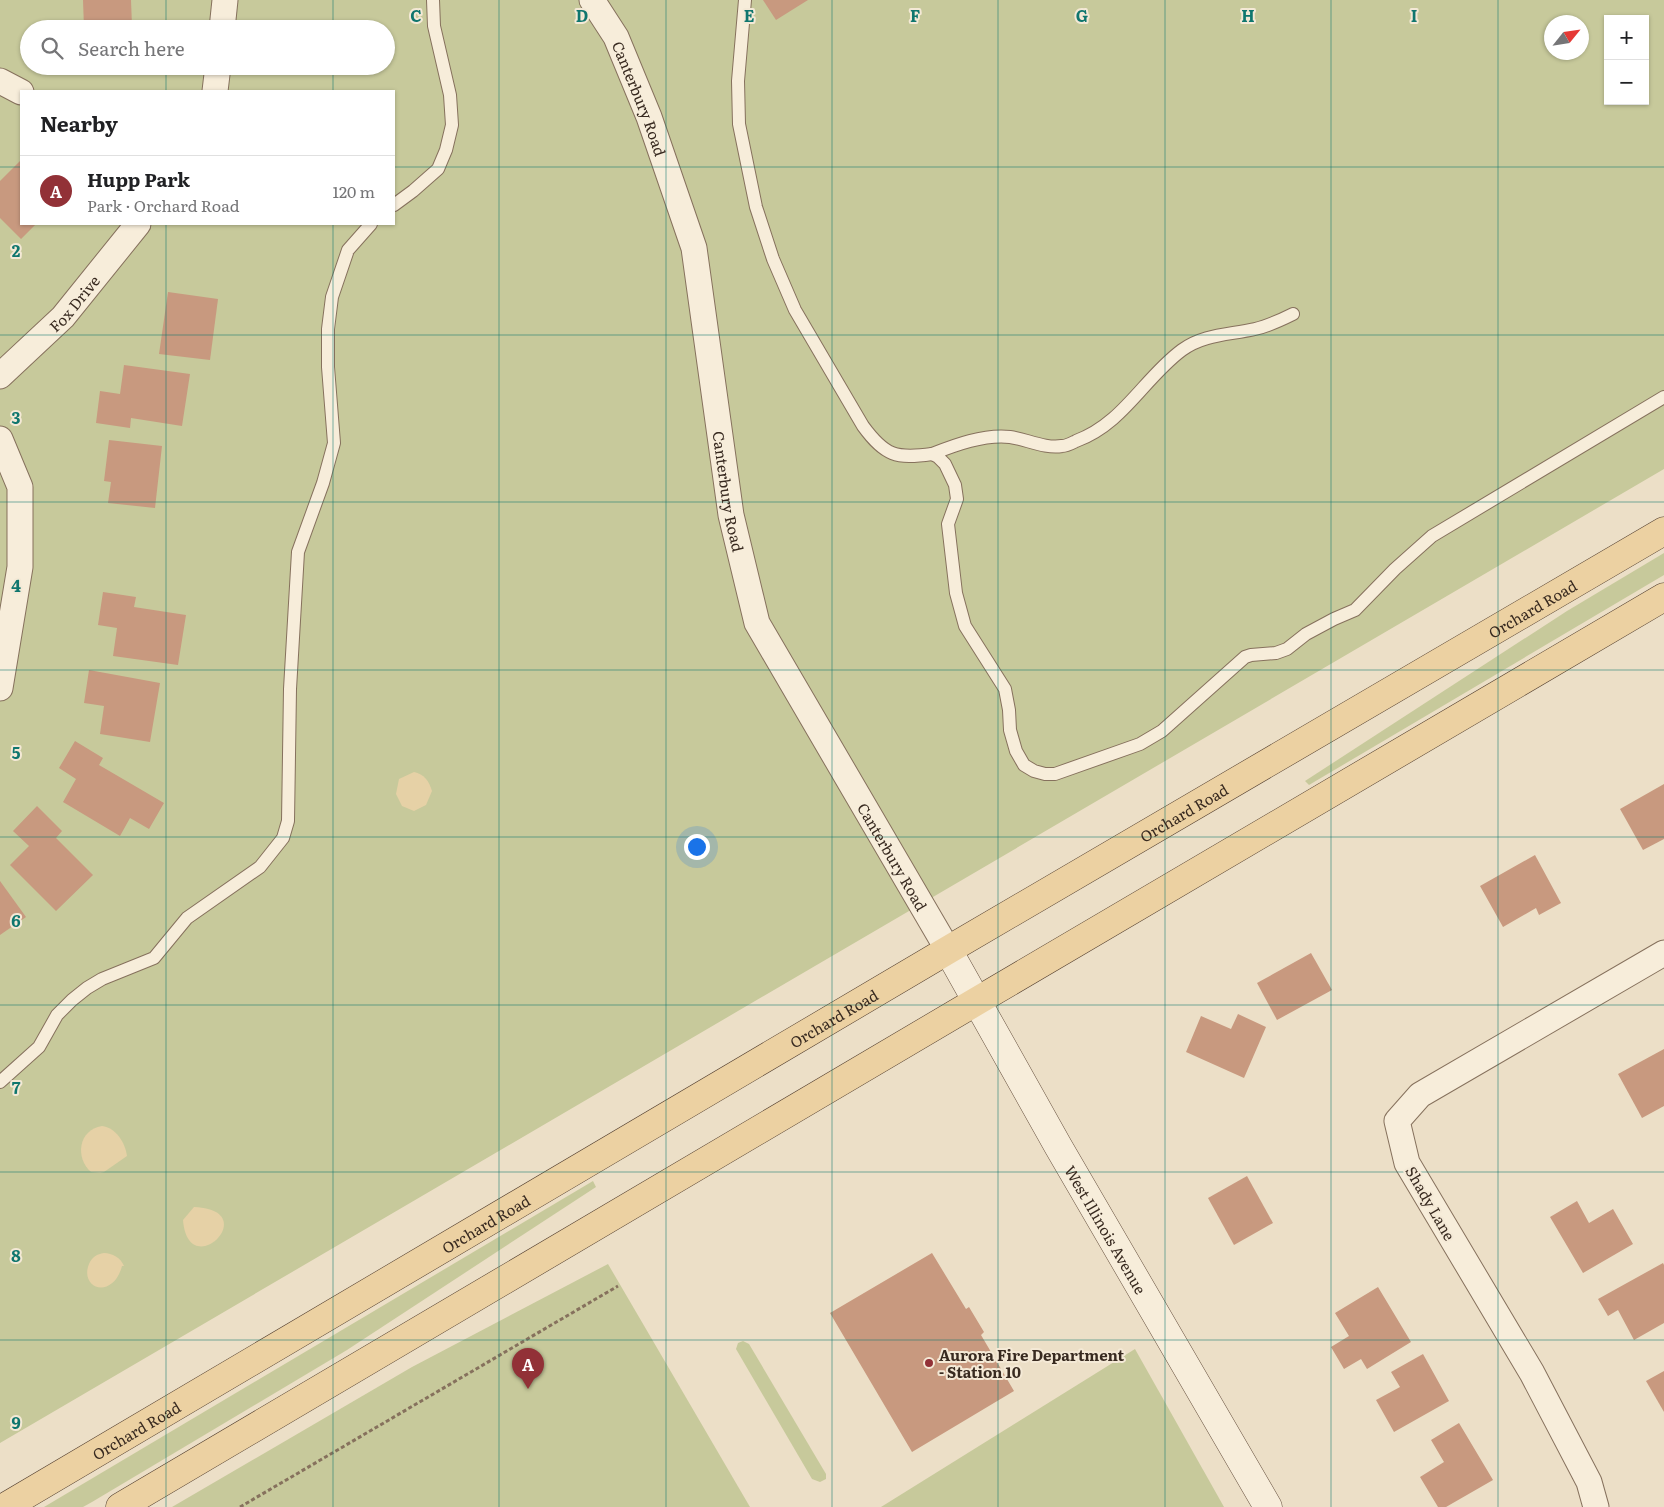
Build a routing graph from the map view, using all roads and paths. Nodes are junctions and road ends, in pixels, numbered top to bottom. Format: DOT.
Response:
graph roads {
  1 [pos="225,0"];
  2 [pos="433,0"];
  3 [pos="592,0"];
  4 [pos="745,0"];
  5 [pos="223,20"];
  6 [pos="217,75"];
  7 [pos="0,81"];
  8 [pos="215,90"];
  9 [pos="20,91"];
  10 [pos="395,204"];
  11 [pos="137,225"];
  12 [pos="370,225"];
  13 [pos="1293,314"];
  14 [pos="0,376"];
  15 [pos="1664,397"];
  16 [pos="0,439"];
  17 [pos="932,454"];
  18 [pos="1664,531"];
  19 [pos="1664,597"];
  20 [pos="0,688"];
  21 [pos="948,950"];
  22 [pos="1664,953"];
  23 [pos="977,1001"];
  24 [pos="0,1082"];
  25 [pos="618,1286"];
  26 [pos="5,1507"];
  27 [pos="120,1507"];
  28 [pos="240,1507"];
  29 [pos="1268,1507"];
  30 [pos="1596,1507"];
  1 -- 5 [label="street"];
  2 -- 10 [label="lane"];
  3 -- 21 [label="street, Canterbury Road"];
  4 -- 17 [label="lane"];
  6 -- 8 [label="street"];
  7 -- 9 [label="street"];
  11 -- 14 [label="street, Fox Drive"];
  12 -- 24 [label="lane"];
  13 -- 17 [label="lane"];
  15 -- 17 [label="lane"];
  16 -- 20 [label="street"];
  18 -- 21 [label="main road, Orchard Road"];
  19 -- 23 [label="main road"];
  21 -- 23 [label="street, West Illinois Avenue"];
  21 -- 26 [label="main road, Orchard Road"];
  22 -- 30 [label="street, Shady Lane"];
  23 -- 27 [label="main road"];
  23 -- 29 [label="street, West Illinois Avenue"];
  25 -- 28 [label="path"];
}
